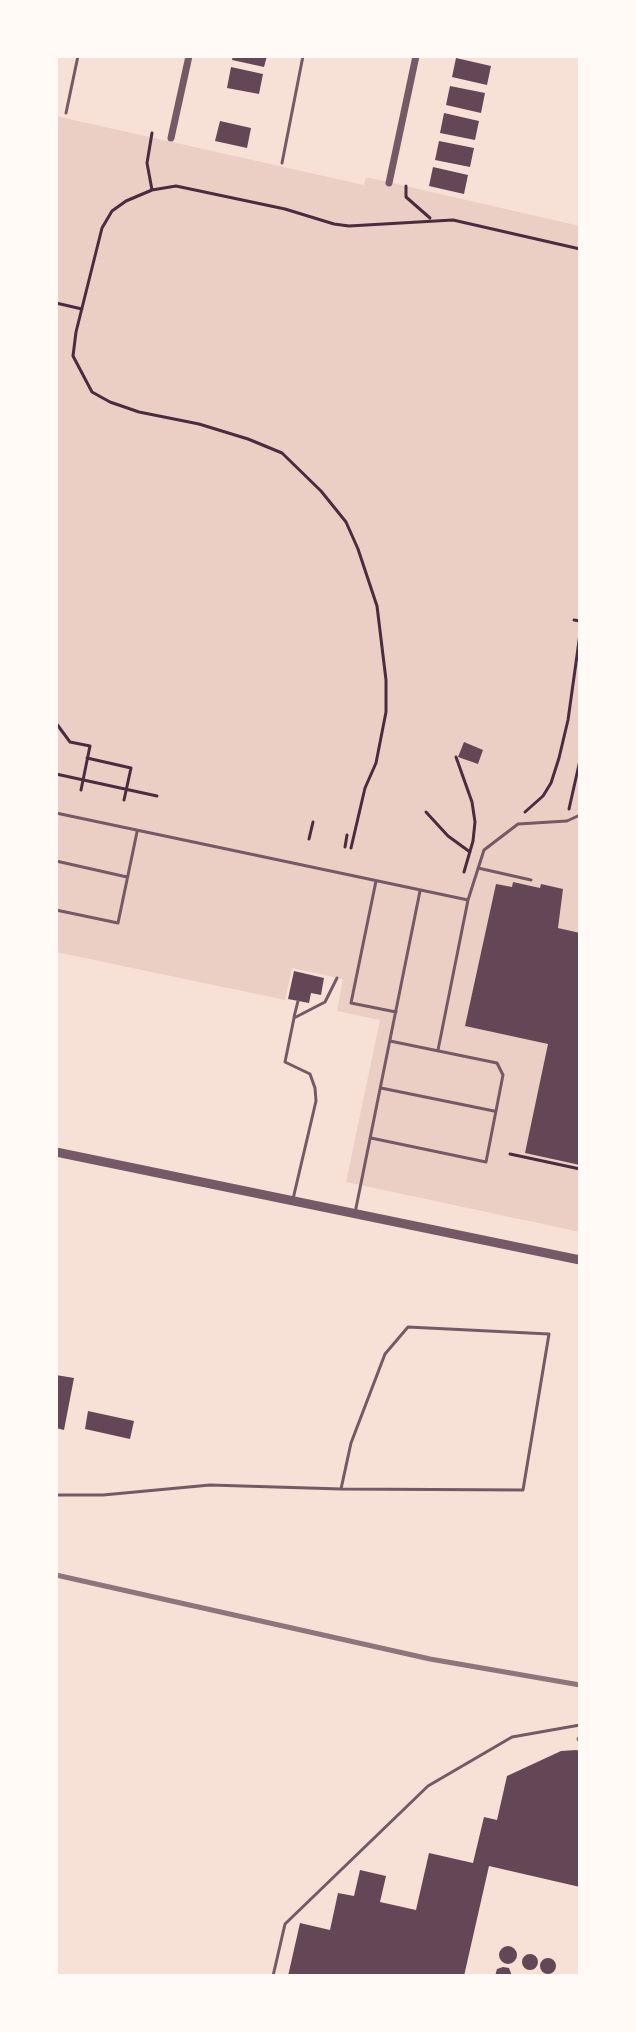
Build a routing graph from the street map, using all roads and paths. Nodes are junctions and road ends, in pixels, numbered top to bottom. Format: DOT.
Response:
graph roads {
  1 [pos="78,56"];
  2 [pos="189,56"];
  3 [pos="303,56"];
  4 [pos="416,56"];
  5 [pos="66,113"];
  6 [pos="152,133"];
  7 [pos="171,138"];
  8 [pos="282,163"];
  9 [pos="389,183"];
  10 [pos="406,186"];
  11 [pos="152,190"];
  12 [pos="431,220"];
  13 [pos="580,249"];
  14 [pos="56,303"];
  15 [pos="82,309"];
  16 [pos="574,620"];
  17 [pos="580,621"];
  18 [pos="580,634"];
  19 [pos="56,722"];
  20 [pos="456,757"];
  21 [pos="87,758"];
  22 [pos="580,760"];
  23 [pos="56,774"];
  24 [pos="82,779"];
  25 [pos="127,789"];
  26 [pos="81,790"];
  27 [pos="157,796"];
  28 [pos="124,800"];
  29 [pos="426,812"];
  30 [pos="56,813"];
  31 [pos="580,815"];
  32 [pos="567,821"];
  33 [pos="313,822"];
  34 [pos="518,824"];
  35 [pos="138,830"];
  36 [pos="347,835"];
  37 [pos="309,839"];
  38 [pos="470,852"];
  39 [pos="481,858"];
  40 [pos="56,861"];
  41 [pos="478,868"];
  42 [pos="464,872"];
  43 [pos="128,877"];
  44 [pos="531,880"];
  45 [pos="376,881"];
  46 [pos="421,890"];
  47 [pos="468,900"];
  48 [pos="56,910"];
  49 [pos="337,978"];
  50 [pos="298,1001"];
  51 [pos="396,1012"];
  52 [pos="294,1018"];
  53 [pos="390,1041"];
  54 [pos="437,1051"];
  55 [pos="381,1088"];
  56 [pos="496,1112"];
  57 [pos="370,1138"];
  58 [pos="56,1152"];
  59 [pos="510,1154"];
  60 [pos="580,1169"];
  61 [pos="293,1199"];
  62 [pos="355,1213"];
  63 [pos="580,1260"];
  64 [pos="341,1489"];
  65 [pos="56,1495"];
  66 [pos="580,1725"];
  67 [pos="273,1976"];
  1 -- 5 [label="lane"];
  2 -- 7 [label="street"];
  3 -- 8 [label="lane"];
  4 -- 9 [label="street"];
  6 -- 11 [label="path"];
  10 -- 12 [label="path"];
  11 -- 12 [label="path"];
  11 -- 15 [label="path"];
  12 -- 13 [label="path"];
  14 -- 15 [label="path"];
  15 -- 36 [label="path"];
  16 -- 17 [label="path"];
  18 -- 34 [label="path"];
  19 -- 21 [label="path"];
  20 -- 38 [label="path"];
  21 -- 24 [label="path"];
  21 -- 25 [label="path"];
  22 -- 32 [label="path"];
  23 -- 24 [label="path"];
  24 -- 25 [label="path"];
  24 -- 26 [label="path"];
  25 -- 27 [label="path"];
  25 -- 28 [label="path"];
  29 -- 38 [label="path"];
  30 -- 35 [label="lane"];
  31 -- 32 [label="lane"];
  32 -- 34 [label="lane"];
  33 -- 37 [label="path"];
  34 -- 39 [label="lane"];
  35 -- 43 [label="lane"];
  35 -- 45 [label="lane"];
  38 -- 39 [label="path"];
  38 -- 42 [label="path"];
  39 -- 41 [label="lane"];
  40 -- 43 [label="lane"];
  41 -- 44 [label="lane"];
  41 -- 47 [label="lane"];
  43 -- 48 [label="lane"];
  45 -- 46 [label="lane"];
  45 -- 51 [label="lane"];
  46 -- 47 [label="lane"];
  46 -- 51 [label="lane"];
  47 -- 54 [label="lane"];
  49 -- 52 [label="lane"];
  50 -- 52 [label="lane"];
  51 -- 53 [label="lane"];
  52 -- 61 [label="lane"];
  53 -- 54 [label="lane"];
  53 -- 55 [label="lane"];
  54 -- 56 [label="lane"];
  55 -- 56 [label="lane"];
  55 -- 57 [label="lane"];
  56 -- 57 [label="lane"];
  57 -- 62 [label="lane"];
  58 -- 61 [label="street"];
  59 -- 60 [label="path"];
  61 -- 62 [label="street"];
  62 -- 63 [label="street"];
  64 -- 64 [label="lane"];
  64 -- 65 [label="lane"];
  66 -- 67 [label="lane"];
}
